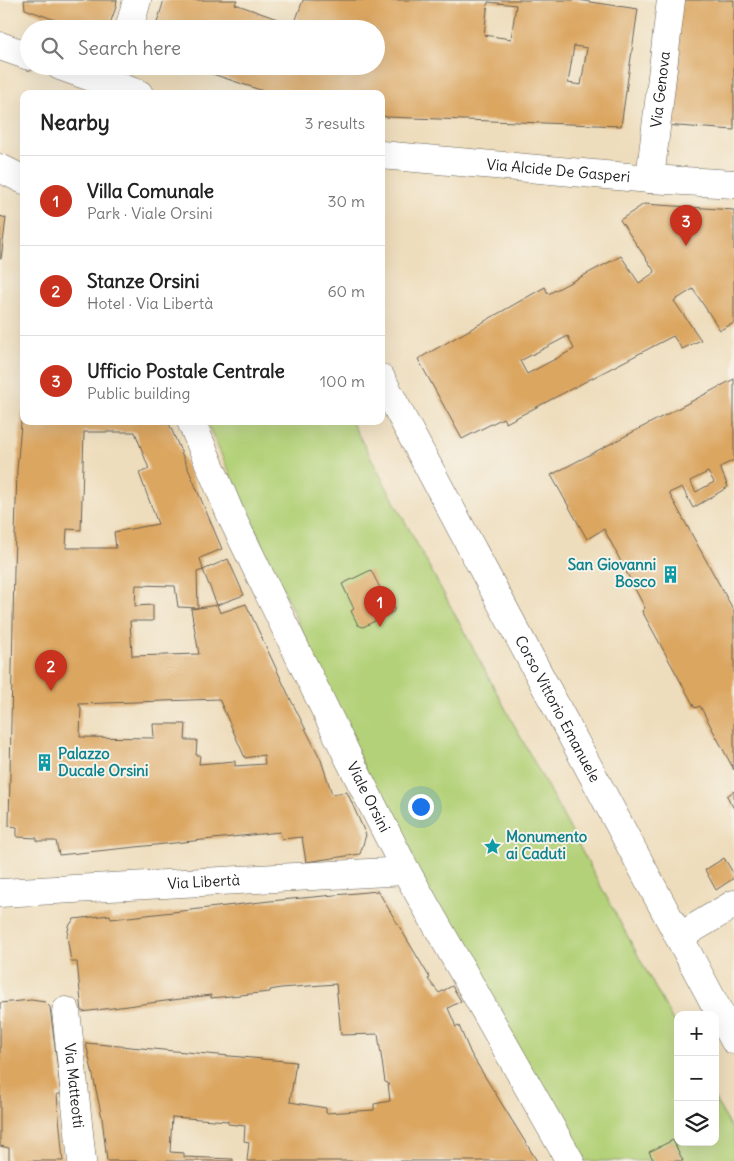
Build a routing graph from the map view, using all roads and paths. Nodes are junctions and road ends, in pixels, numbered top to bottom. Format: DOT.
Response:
graph roads {
  1 [pos="137,0"];
  2 [pos="671,0"];
  3 [pos="131,20"];
  4 [pos="0,46"];
  5 [pos="20,53"];
  6 [pos="116,75"];
  7 [pos="134,90"];
  8 [pos="385,155"];
  9 [pos="0,168"];
  10 [pos="20,178"];
  11 [pos="650,179"];
  12 [pos="734,184"];
  13 [pos="385,386"];
  14 [pos="193,425"];
  15 [pos="406,871"];
  16 [pos="0,892"];
  17 [pos="734,904"];
  18 [pos="679,937"];
  19 [pos="66,1011"];
  20 [pos="734,1040"];
  21 [pos="82,1161"];
  22 [pos="570,1161"];
  1 -- 3 [label="street"];
  2 -- 11 [label="street, Via Genova"];
  4 -- 5 [label="street"];
  6 -- 7 [label="street"];
  8 -- 11 [label="street, Via Alcide De Gasperi"];
  9 -- 10 [label="street"];
  11 -- 12 [label="street, Via Alcide De Gasperi"];
  13 -- 18 [label="street, Corso Vittorio Emanuele"];
  14 -- 15 [label="street, Viale Orsini"];
  15 -- 16 [label="street, Via Libertà"];
  15 -- 22 [label="street, Viale Orsini"];
  17 -- 18 [label="street"];
  18 -- 20 [label="street, Corso Vittorio Emanuele"];
  19 -- 21 [label="street, Via Matteotti"];
}
